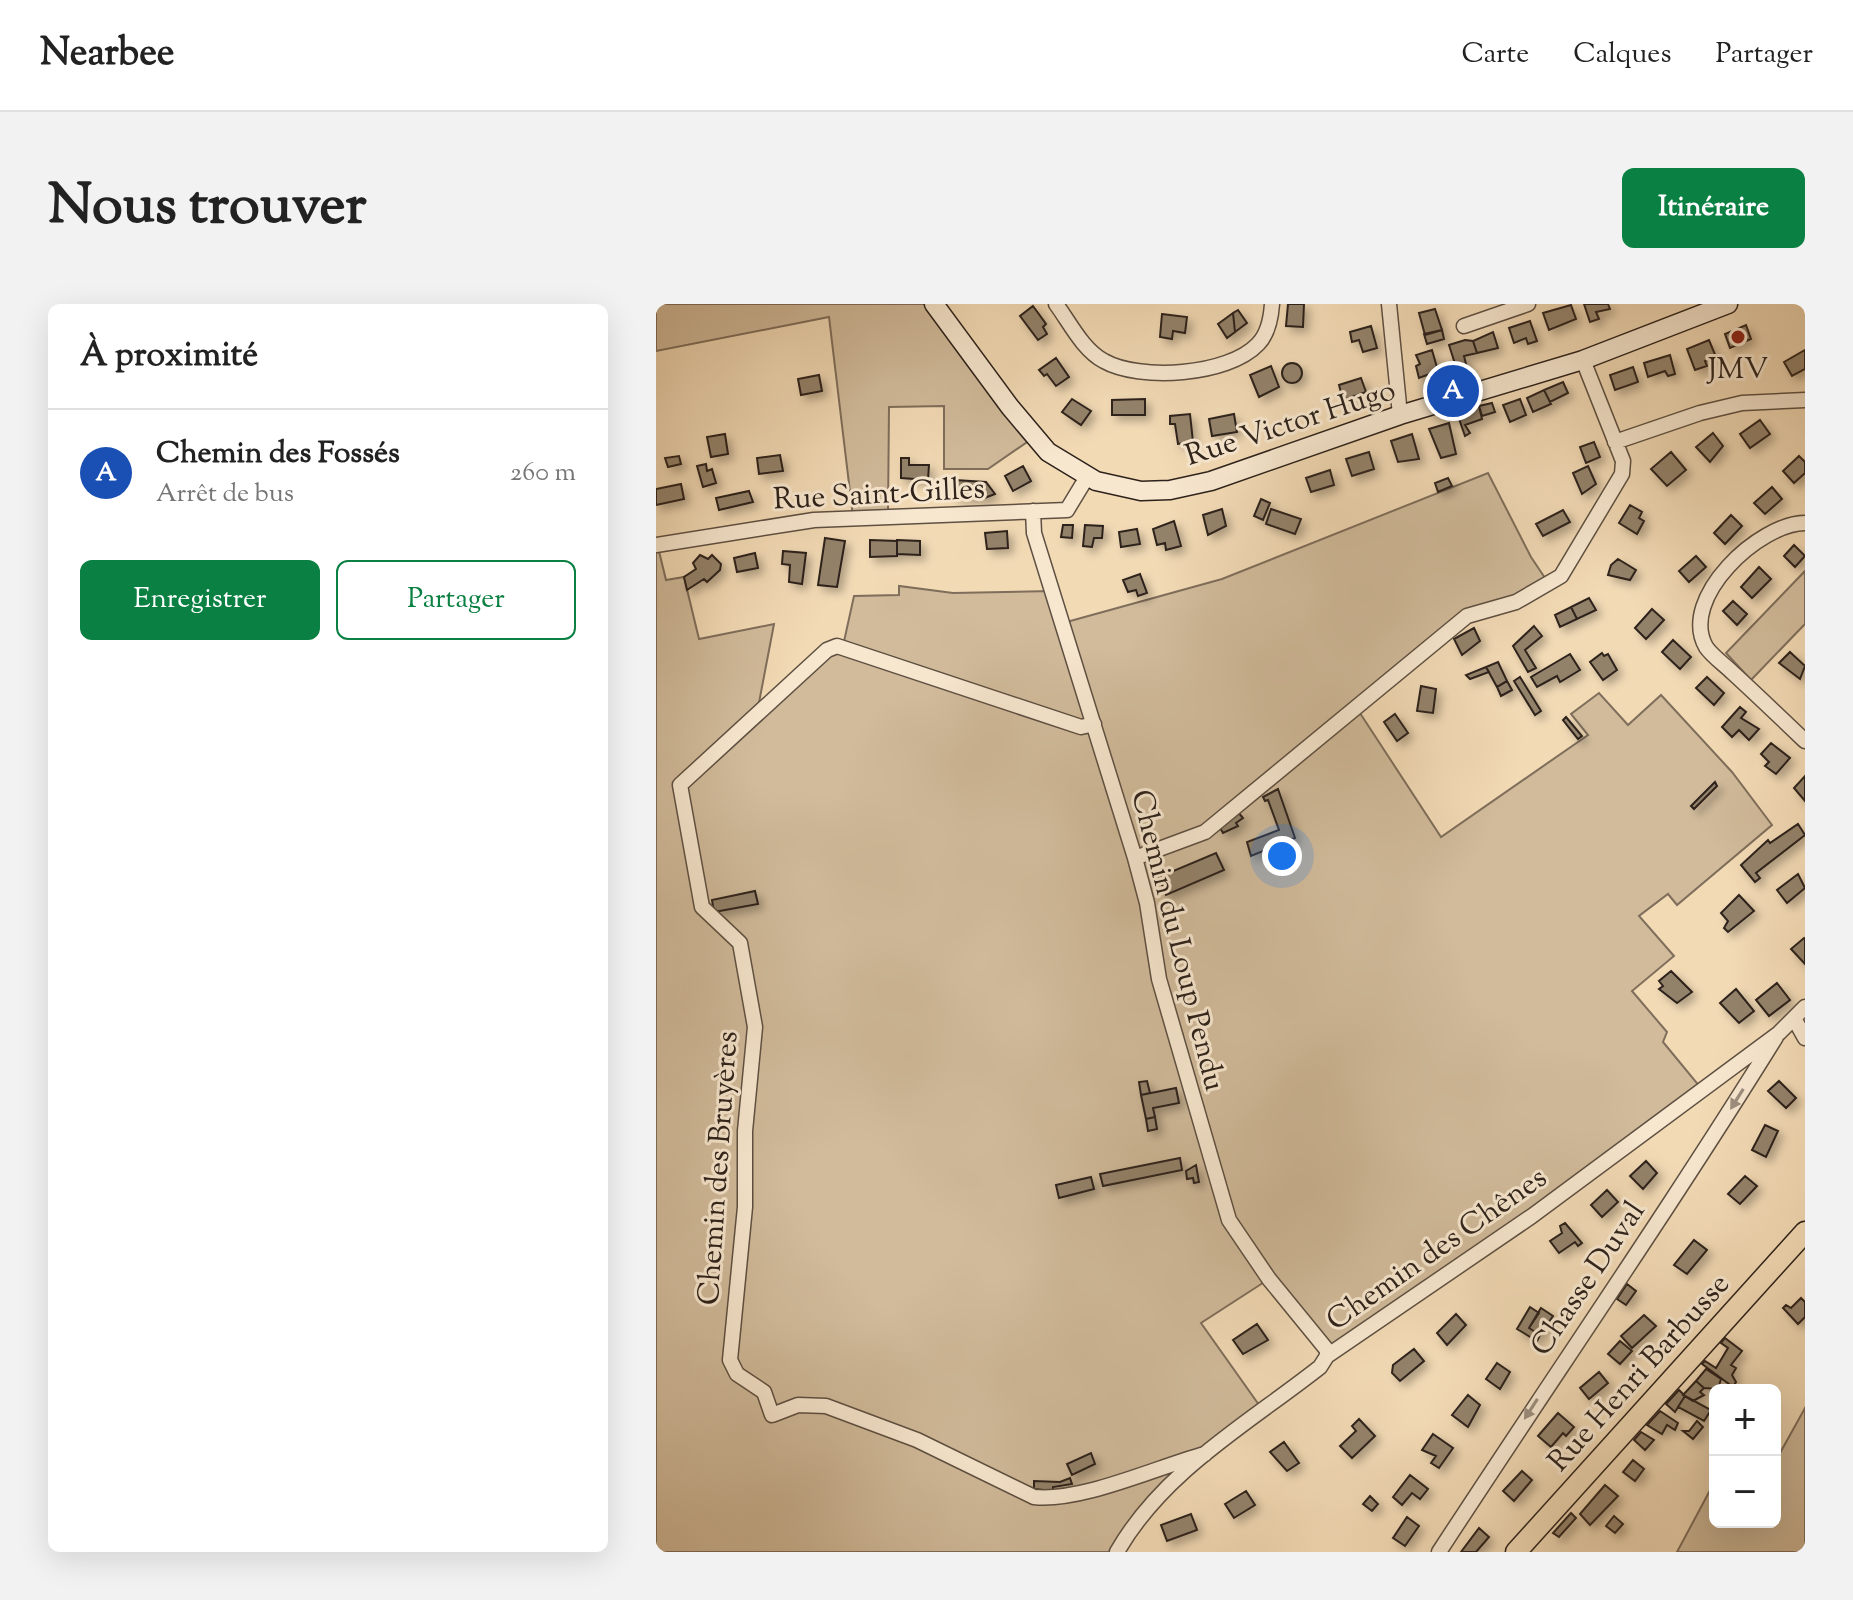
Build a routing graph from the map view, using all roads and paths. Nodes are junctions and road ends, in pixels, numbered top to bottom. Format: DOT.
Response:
graph roads {
  1 [pos="934,304"];
  2 [pos="1056,304"];
  3 [pos="1272,304"];
  4 [pos="1389,304"];
  5 [pos="1528,304"];
  6 [pos="1728,304"];
  7 [pos="1464,326"];
  8 [pos="1583,360"];
  9 [pos="1805,400"];
  10 [pos="1400,415"];
  11 [pos="1615,442"];
  12 [pos="1087,477"];
  13 [pos="1033,511"];
  14 [pos="1805,523"];
  15 [pos="656,545"];
  16 [pos="1094,724"];
  17 [pos="1805,741"];
  18 [pos="1135,858"];
  19 [pos="1805,1007"];
  20 [pos="1795,1020"];
  21 [pos="1779,1033"];
  22 [pos="1805,1038"];
  23 [pos="1805,1232"];
  24 [pos="1327,1356"];
  25 [pos="1205,1454"];
  26 [pos="1117,1552"];
  27 [pos="1439,1552"];
  28 [pos="1516,1552"];
  1 -- 12 [label="main road, Rue Victor Hugo"];
  2 -- 3 [label="street"];
  4 -- 10 [label="street"];
  5 -- 7 [label="street"];
  6 -- 8 [label="main road, Rue Victor Hugo"];
  8 -- 10 [label="main road, Rue Victor Hugo"];
  8 -- 11 [label="street"];
  9 -- 11 [label="street"];
  10 -- 12 [label="main road, Rue Victor Hugo"];
  11 -- 18 [label="street"];
  12 -- 13 [label="street, Rue Saint-Gilles"];
  13 -- 15 [label="street, Rue Saint-Gilles"];
  13 -- 16 [label="street, Chemin du Loup Pendu"];
  14 -- 17 [label="street"];
  16 -- 18 [label="street, Chemin du Loup Pendu"];
  16 -- 25 [label="street, Chemin des Bruyères"];
  18 -- 24 [label="street, Chemin du Loup Pendu"];
  19 -- 20 [label="street, Chemin des Chênes"];
  20 -- 21 [label="street, Chemin des Chênes"];
  20 -- 22 [label="street"];
  21 -- 24 [label="street, Chemin des Chênes"];
  21 -- 27 [label="street, Chasse Duval, one-way"];
  23 -- 28 [label="main road, Rue Henri Barbusse"];
  24 -- 25 [label="street, Chemin des Chênes"];
  25 -- 26 [label="street, Chemin des Chênes"];
}
